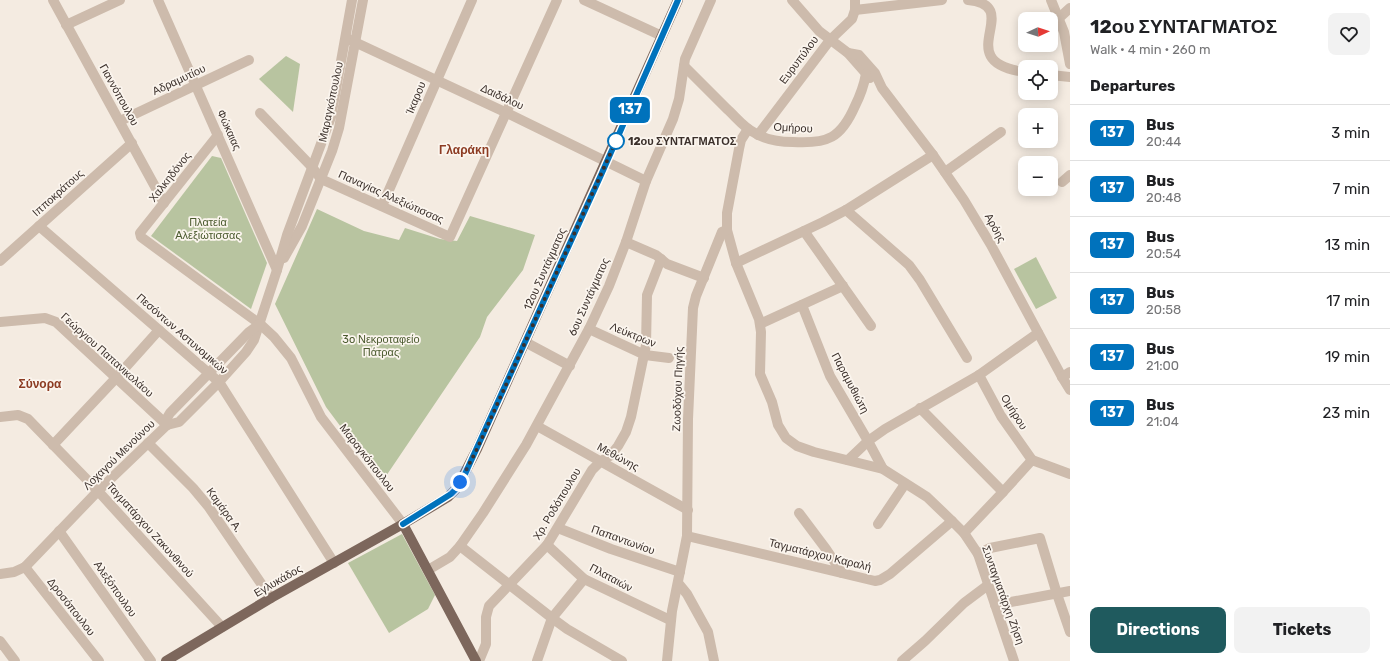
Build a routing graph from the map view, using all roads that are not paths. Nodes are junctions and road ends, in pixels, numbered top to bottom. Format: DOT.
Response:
graph roads {
  1 [pos="53,0"];
  2 [pos="120,0"];
  3 [pos="158,0"];
  4 [pos="352,0"];
  5 [pos="363,0"];
  6 [pos="472,0"];
  7 [pos="557,0"];
  8 [pos="584,0"];
  9 [pos="678,0"];
  10 [pos="711,0"];
  11 [pos="792,0"];
  12 [pos="942,0"];
  13 [pos="968,0"];
  14 [pos="1051,0"];
  15 [pos="894,3"];
  16 [pos="855,5"];
  17 [pos="1070,8"];
  18 [pos="1059,18"];
  19 [pos="66,25"];
  20 [pos="662,36"];
  21 [pos="346,38"];
  22 [pos="830,40"];
  23 [pos="356,42"];
  24 [pos="848,53"];
  25 [pos="249,60"];
  26 [pos="1070,64"];
  27 [pos="684,66"];
  28 [pos="1018,71"];
  29 [pos="866,74"];
  30 [pos="1058,76"];
  31 [pos="1070,77"];
  32 [pos="437,80"];
  33 [pos="196,85"];
  34 [pos="882,88"];
  35 [pos="507,112"];
  36 [pos="260,113"];
  37 [pos="120,121"];
  38 [pos="748,129"];
  39 [pos="1001,132"];
  40 [pos="218,135"];
  41 [pos="758,135"];
  42 [pos="132,143"];
  43 [pos="933,155"];
  44 [pos="607,161"];
  45 [pos="312,167"];
  46 [pos="945,172"];
  47 [pos="321,179"];
  48 [pos="646,181"];
  49 [pos="164,203"];
  50 [pos="382,206"];
  51 [pos="846,210"];
  52 [pos="39,226"];
  53 [pos="727,230"];
  54 [pos="804,231"];
  55 [pos="626,242"];
  56 [pos="661,259"];
  57 [pos="0,261"];
  58 [pos="736,263"];
  59 [pos="277,270"];
  60 [pos="704,278"];
  61 [pos="843,286"];
  62 [pos="802,305"];
  63 [pos="0,322"];
  64 [pos="260,324"];
  65 [pos="760,324"];
  66 [pos="871,326"];
  67 [pos="589,329"];
  68 [pos="159,330"];
  69 [pos="1038,332"];
  70 [pos="525,342"];
  71 [pos="645,355"];
  72 [pos="669,358"];
  73 [pos="967,358"];
  74 [pos="570,366"];
  75 [pos="209,373"];
  76 [pos="1066,374"];
  77 [pos="978,375"];
  78 [pos="116,378"];
  79 [pos="220,382"];
  80 [pos="1070,390"];
  81 [pos="920,408"];
  82 [pos="0,417"];
  83 [pos="167,426"];
  84 [pos="537,426"];
  85 [pos="868,441"];
  86 [pos="148,443"];
  87 [pos="53,445"];
  88 [pos="848,460"];
  89 [pos="1032,460"];
  90 [pos="600,461"];
  91 [pos="883,469"];
  92 [pos="1070,474"];
  93 [pos="905,484"];
  94 [pos="98,491"];
  95 [pos="1004,492"];
  96 [pos="688,510"];
  97 [pos="798,513"];
  98 [pos="952,521"];
  99 [pos="403,524"];
  100 [pos="878,524"];
  101 [pos="558,528"];
  102 [pos="59,531"];
  103 [pos="964,533"];
  104 [pos="687,536"];
  105 [pos="547,545"];
  106 [pos="460,546"];
  107 [pos="978,554"];
  108 [pos="334,563"];
  109 [pos="25,568"];
  110 [pos="428,570"];
  111 [pos="680,572"];
  112 [pos="842,573"];
  113 [pos="0,574"];
  114 [pos="584,579"];
  115 [pos="678,583"];
  116 [pos="509,584"];
  117 [pos="988,585"];
  118 [pos="1070,591"];
  119 [pos="1057,594"];
  120 [pos="271,598"];
  121 [pos="995,605"];
  122 [pos="552,618"];
  123 [pos="670,620"];
  124 [pos="222,627"];
  125 [pos="1070,632"];
  126 [pos="0,641"];
  127 [pos="15,661"];
  128 [pos="99,661"];
  129 [pos="151,661"];
  130 [pos="166,661"];
  131 [pos="476,661"];
  132 [pos="479,661"];
  133 [pos="537,661"];
  134 [pos="622,661"];
  135 [pos="667,661"];
  136 [pos="714,661"];
  137 [pos="902,661"];
  138 [pos="1014,661"];
  1 -- 19 [label="street, Γιαννόπουλου"];
  2 -- 19 [label="street"];
  3 -- 33 [label="street, Φώκαιας"];
  4 -- 21 [label="street, Μαραγκόπουλου"];
  5 -- 23 [label="street, Μαραγκόπουλου"];
  6 -- 32 [label="street, Ίκαρου"];
  7 -- 35 [label="street"];
  8 -- 20 [label="street"];
  9 -- 20 [label="main road, 12ου Συντάγματος"];
  10 -- 27 [label="street, 6ου Συντάγματος"];
  11 -- 22 [label="street, Αρόης"];
  12 -- 15 [label="street"];
  13 -- 28 [label="street"];
  14 -- 18 [label="street"];
  15 -- 16 [label="street"];
  16 -- 22 [label="street, Ευρυπύλου"];
  17 -- 18 [label="street"];
  18 -- 26 [label="street"];
  19 -- 37 [label="street, Γιαννόπουλου"];
  20 -- 44 [label="main road, 12ου Συντάγματος"];
  21 -- 23 [label="street, Δαιδάλου"];
  21 -- 45 [label="street, Μαραγκόπουλου"];
  22 -- 24 [label="street, Αρόης"];
  22 -- 41 [label="street, Ευρυπύλου"];
  23 -- 32 [label="street, Δαιδάλου"];
  23 -- 47 [label="street, Μαραγκόπουλου"];
  24 -- 29 [label="street, Αρόης"];
  24 -- 34 [label="street, Αρόης"];
  25 -- 33 [label="street, Αδραμυτίου"];
  27 -- 38 [label="street, Ομήρου"];
  27 -- 48 [label="street, 6ου Συντάγματος"];
  29 -- 34 [label="street, Αρόης"];
  29 -- 41 [label="street, Ομήρου"];
  30 -- 31 [label="street"];
  32 -- 35 [label="street, Δαιδάλου"];
  32 -- 50 [label="street, Ίκαρου"];
  33 -- 37 [label="street, Αδραμυτίου"];
  33 -- 40 [label="street, Φώκαιας"];
  34 -- 43 [label="street, Αρόης"];
  35 -- 44 [label="street, Δαιδάλου"];
  35 -- 50 [label="street, Παναγίας Αλεξιώτισσας"];
  36 -- 45 [label="street"];
  37 -- 42 [label="street, Γιαννόπουλου"];
  38 -- 41 [label="street, Ομήρου"];
  38 -- 53 [label="street"];
  39 -- 46 [label="street"];
  40 -- 49 [label="street, Χαλκηδόνος"];
  40 -- 59 [label="street, Φώκαιας"];
  42 -- 49 [label="street, Γιαννόπουλου"];
  42 -- 52 [label="street, Ιπποκράτους"];
  43 -- 46 [label="street, Αρόης"];
  43 -- 51 [label="street"];
  44 -- 48 [label="street, Δαιδάλου"];
  44 -- 70 [label="main road, 12ου Συντάγματος"];
  45 -- 47 [label="street"];
  45 -- 59 [label="street, Μαραγκόπουλου"];
  46 -- 69 [label="street, Αρόης"];
  47 -- 50 [label="street, Παναγίας Αλεξιώτισσας"];
  47 -- 59 [label="street, Μαραγκόπουλου"];
  48 -- 55 [label="street, 6ου Συντάγματος"];
  49 -- 64 [label="street, Χαλκηδόνος"];
  51 -- 54 [label="street"];
  51 -- 73 [label="street"];
  52 -- 57 [label="street, Ιπποκράτους"];
  52 -- 68 [label="street, Πεσόντων Αστυνομικών"];
  53 -- 58 [label="street, Συνταγματάρχη Ζήση"];
  53 -- 60 [label="street, Ζωοδόχου Πηγής"];
  54 -- 58 [label="street"];
  54 -- 61 [label="street"];
  55 -- 56 [label="street"];
  55 -- 67 [label="street, 6ου Συντάγματος"];
  56 -- 60 [label="street"];
  56 -- 71 [label="street, Χρ. Ροδόπουλου"];
  58 -- 65 [label="street, Συνταγματάρχη Ζήση"];
  59 -- 64 [label="street, Μαραγκόπουλου"];
  60 -- 96 [label="street, Ζωοδόχου Πηγής"];
  61 -- 62 [label="street"];
  61 -- 66 [label="street"];
  62 -- 65 [label="street"];
  62 -- 85 [label="street, Παραμυθιώτη"];
  63 -- 78 [label="street, Γεώργιου Παπανικολάου"];
  64 -- 75 [label="street, Λοχαγού Μενούνου"];
  64 -- 79 [label="street"];
  64 -- 99 [label="street, Μαραγκόπουλου"];
  65 -- 88 [label="street, Συνταγματάρχη Ζήση"];
  67 -- 71 [label="street, Λεύκτρων"];
  67 -- 74 [label="street, 6ου Συντάγματος"];
  68 -- 75 [label="street, Πεσόντων Αστυνομικών"];
  68 -- 78 [label="street"];
  69 -- 76 [label="street, Αρόης"];
  69 -- 77 [label="street"];
  70 -- 74 [label="street"];
  70 -- 99 [label="main road, 12ου Συντάγματος"];
  71 -- 72 [label="street, Λεύκτρων"];
  71 -- 90 [label="street, Χρ. Ροδόπουλου"];
  74 -- 84 [label="street, 6ου Συντάγματος"];
  75 -- 79 [label="street, Πεσόντων Αστυνομικών"];
  75 -- 83 [label="street, Λοχαγού Μενούνου"];
  76 -- 80 [label="street, Αρόης"];
  77 -- 81 [label="street"];
  77 -- 89 [label="street, Ομήρου"];
  78 -- 83 [label="street, Γεώργιου Παπανικολάου"];
  78 -- 87 [label="street"];
  79 -- 83 [label="street"];
  79 -- 108 [label="street, Πεσόντων Αστυνομικών"];
  81 -- 85 [label="street"];
  81 -- 95 [label="street"];
  82 -- 87 [label="street, Ταγματάρχου Ζακυνθινού"];
  83 -- 86 [label="street, Λοχαγού Μενούνου"];
  84 -- 90 [label="street, Μεθώνης"];
  84 -- 106 [label="street, 6ου Συντάγματος"];
  85 -- 88 [label="street"];
  85 -- 91 [label="street, Παραμυθιώτη"];
  86 -- 94 [label="street, Λοχαγού Μενούνου"];
  86 -- 120 [label="street, Καμάρα Α."];
  87 -- 94 [label="street, Ταγματάρχου Ζακυνθινού"];
  88 -- 91 [label="street, Συνταγματάρχη Ζήση"];
  89 -- 92 [label="street"];
  89 -- 95 [label="street"];
  90 -- 96 [label="street, Μεθώνης"];
  90 -- 101 [label="street, Χρ. Ροδόπουλου"];
  91 -- 93 [label="street, Συνταγματάρχη Ζήση"];
  93 -- 98 [label="street, Συνταγματάρχη Ζήση"];
  93 -- 100 [label="street"];
  94 -- 102 [label="street, Λοχαγού Μενούνου"];
  94 -- 124 [label="street, Ταγματάρχου Ζακυνθινού"];
  95 -- 103 [label="street"];
  96 -- 104 [label="street, Ζωοδόχου Πηγής"];
  97 -- 112 [label="street"];
  98 -- 103 [label="street, Συνταγματάρχη Ζήση"];
  98 -- 112 [label="street, Ταγματάρχου Καραλή"];
  99 -- 108 [label="main road, Εγλυκάδος"];
  99 -- 110 [label="main road, Μαραγκόπουλου"];
  101 -- 105 [label="street, Χρ. Ροδόπουλου"];
  101 -- 111 [label="street, Παπαντωνίου"];
  102 -- 109 [label="street, Λοχαγού Μενούνου"];
  102 -- 129 [label="street, Αλεξόπουλου"];
  103 -- 107 [label="street, Συνταγματάρχη Ζήση"];
  104 -- 111 [label="street, Ζωοδόχου Πηγής"];
  104 -- 112 [label="street, Ταγματάρχου Καραλή"];
  105 -- 114 [label="street, Πλαταιών"];
  105 -- 116 [label="street, Χρ. Ροδόπουλου"];
  106 -- 110 [label="street, 6ου Συντάγματος"];
  106 -- 116 [label="street"];
  107 -- 117 [label="street, Συνταγματάρχη Ζήση"];
  107 -- 119 [label="street"];
  108 -- 120 [label="main road, Εγλυκάδος"];
  109 -- 113 [label="street"];
  109 -- 128 [label="street, Δροσόπουλου"];
  110 -- 131 [label="main road, Μαραγκόπουλου"];
  111 -- 115 [label="street, Ζωοδόχου Πηγής"];
  114 -- 122 [label="street"];
  114 -- 123 [label="street, Πλαταιών"];
  115 -- 123 [label="street, Ζωοδόχου Πηγής"];
  115 -- 136 [label="street"];
  116 -- 122 [label="street"];
  116 -- 132 [label="street, Χρ. Ροδόπουλου"];
  117 -- 121 [label="street, Συνταγματάρχη Ζήση"];
  117 -- 137 [label="street"];
  118 -- 119 [label="street"];
  119 -- 121 [label="street"];
  119 -- 125 [label="street"];
  120 -- 124 [label="main road, Εγλυκάδος"];
  121 -- 138 [label="street, Συνταγματάρχη Ζήση"];
  122 -- 133 [label="street"];
  122 -- 134 [label="street"];
  123 -- 135 [label="street, Ζωοδόχου Πηγής"];
  124 -- 130 [label="main road, Εγλυκάδος"];
  126 -- 127 [label="street"];
}
